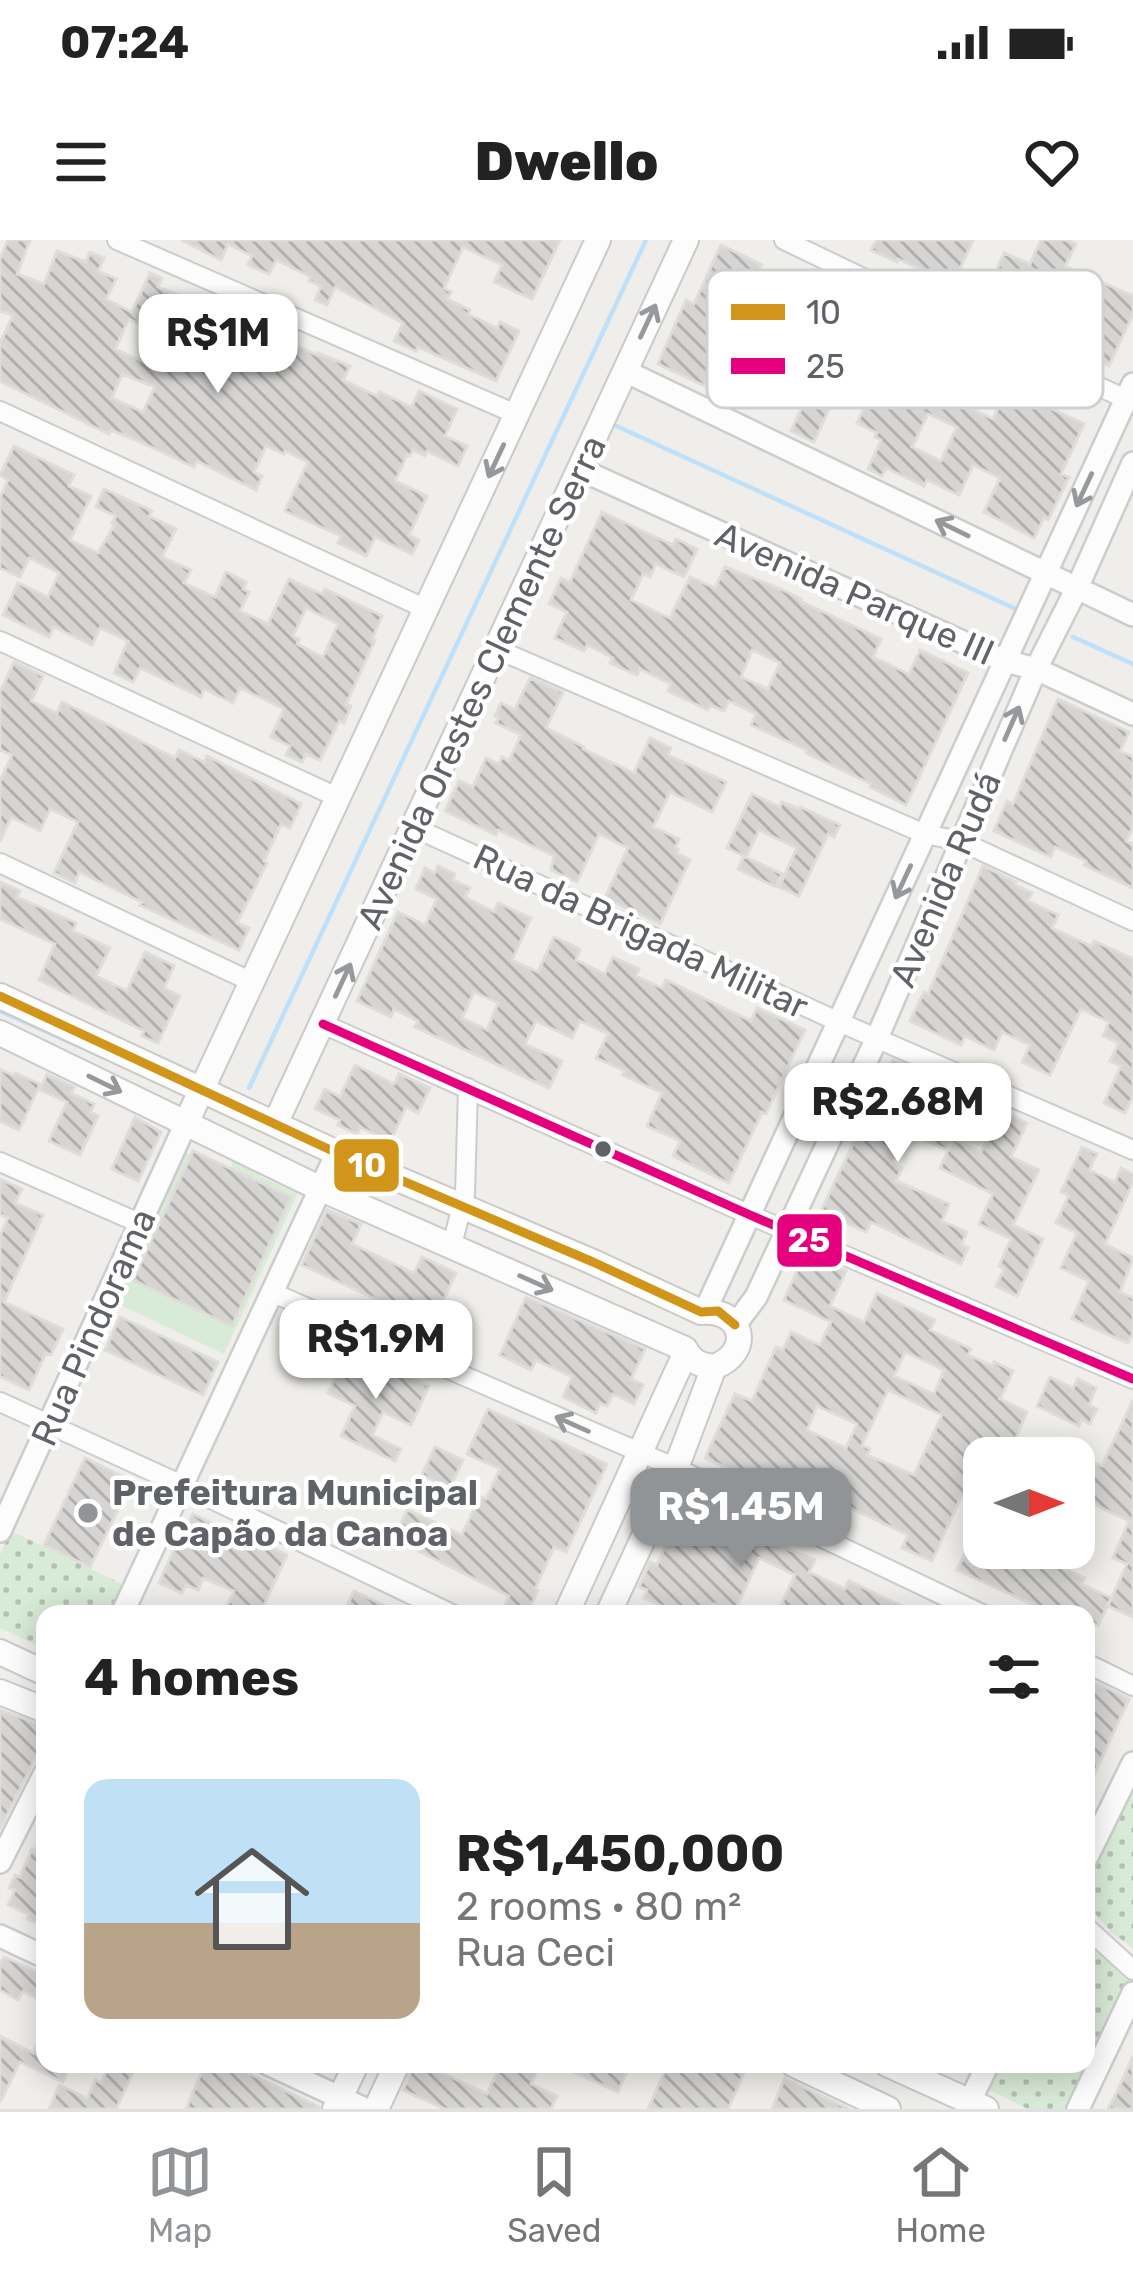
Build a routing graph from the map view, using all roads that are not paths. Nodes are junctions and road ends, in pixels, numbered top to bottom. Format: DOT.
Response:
graph roads {
  1 [pos="117,240"];
  2 [pos="598,240"];
  3 [pos="686,240"];
  4 [pos="784,240"];
  5 [pos="846,270"];
  6 [pos="626,370"];
  7 [pos="1103,383"];
  8 [pos="1131,395"];
  9 [pos="0,411"];
  10 [pos="518,415"];
  11 [pos="1133,463"];
  12 [pos="579,469"];
  13 [pos="1046,573"];
  14 [pos="1077,589"];
  15 [pos="426,609"];
  16 [pos="1133,615"];
  17 [pos="0,641"];
  18 [pos="494,648"];
  19 [pos="1005,661"];
  20 [pos="1036,669"];
  21 [pos="1133,714"];
  22 [pos="339,798"];
  23 [pos="413,827"];
  24 [pos="926,834"];
  25 [pos="960,842"];
  26 [pos="0,863"];
  27 [pos="1133,921"];
  28 [pos="254,982"];
  29 [pos="0,996"];
  30 [pos="838,1022"];
  31 [pos="322,1024"];
  32 [pos="0,1033"];
  33 [pos="877,1038"];
  34 [pos="468,1088"];
  35 [pos="202,1089"];
  36 [pos="186,1124"];
  37 [pos="275,1124"];
  38 [pos="1133,1150"];
  39 [pos="337,1153"];
  40 [pos="0,1162"];
  41 [pos="320,1188"];
  42 [pos="464,1207"];
  43 [pos="750,1215"];
  44 [pos="140,1223"];
  45 [pos="787,1229"];
  46 [pos="452,1245"];
  47 [pos="271,1292"];
  48 [pos="703,1312"];
  49 [pos="735,1325"];
  50 [pos="685,1350"];
  51 [pos="715,1367"];
  52 [pos="1133,1378"];
  53 [pos="0,1402"];
  54 [pos="49,1424"];
  55 [pos="640,1454"];
  56 [pos="676,1468"];
  57 [pos="182,1485"];
  58 [pos="0,1531"];
  59 [pos="126,1605"];
  60 [pos="433,1605"];
  61 [pos="570,1605"];
  62 [pos="612,1605"];
  63 [pos="963,1605"];
  64 [pos="0,1652"];
  65 [pos="1095,1668"];
  66 [pos="36,1669"];
  67 [pos="1133,1686"];
  68 [pos="0,1692"];
  69 [pos="36,1706"];
  70 [pos="1133,1763"];
  71 [pos="36,1791"];
  72 [pos="1095,1841"];
  73 [pos="0,1862"];
  74 [pos="1095,1935"];
  75 [pos="0,1936"];
  76 [pos="36,1953"];
  77 [pos="1133,1970"];
  78 [pos="1133,1993"];
  79 [pos="284,2073"];
  80 [pos="352,2073"];
  81 [pos="393,2073"];
  82 [pos="812,2073"];
  83 [pos="906,2073"];
  84 [pos="985,2073"];
  85 [pos="337,2104"];
  86 [pos="974,2106"];
  87 [pos="365,2109"];
  88 [pos="376,2109"];
  89 [pos="888,2109"];
  90 [pos="1078,2109"];
  1 -- 10 [label="street"];
  2 -- 10 [label="main road"];
  6 -- 3 [label="main road, Avenida Orestes Clemente Serra, one-way"];
  4 -- 5 [label="street"];
  6 -- 12 [label="main road, Avenida Orestes Clemente Serra"];
  13 -- 6 [label="street, one-way"];
  7 -- 8 [label="street"];
  8 -- 13 [label="street, Avenida Rudá, one-way"];
  9 -- 15 [label="street"];
  10 -- 15 [label="main road, one-way"];
  11 -- 14 [label="street, Avenida Rudá"];
  12 -- 18 [label="main road, Avenida Orestes Clemente Serra"];
  12 -- 19 [label="street, Avenida Parque III"];
  13 -- 14 [label="street"];
  13 -- 19 [label="street, Avenida Rudá"];
  14 -- 16 [label="street"];
  14 -- 20 [label="street, Avenida Rudá"];
  15 -- 22 [label="main road"];
  17 -- 22 [label="street"];
  18 -- 23 [label="main road, Avenida Orestes Clemente Serra"];
  18 -- 24 [label="street"];
  19 -- 20 [label="street, Avenida Parque III"];
  19 -- 24 [label="street, Avenida Rudá"];
  20 -- 21 [label="street, Avenida Parque III"];
  25 -- 20 [label="street, Avenida Rudá, one-way"];
  22 -- 28 [label="main road"];
  23 -- 30 [label="street, Rua da Brigada Militar"];
  31 -- 23 [label="main road, Avenida Orestes Clemente Serra, one-way"];
  24 -- 25 [label="street"];
  24 -- 30 [label="street, Avenida Rudá, one-way"];
  25 -- 27 [label="street"];
  25 -- 33 [label="street, Avenida Rudá"];
  26 -- 28 [label="street"];
  28 -- 35 [label="main road"];
  29 -- 35 [label="main road"];
  30 -- 33 [label="street, Rua da Brigada Militar"];
  30 -- 43 [label="street, Avenida Rudá"];
  31 -- 34 [label="street"];
  31 -- 37 [label="main road, Avenida Orestes Clemente Serra"];
  32 -- 36 [label="main road, one-way"];
  33 -- 38 [label="street, Rua da Brigada Militar"];
  33 -- 45 [label="street, Avenida Rudá"];
  34 -- 42 [label="street"];
  34 -- 43 [label="street"];
  35 -- 36 [label="main road"];
  35 -- 37 [label="main road"];
  36 -- 41 [label="main road"];
  36 -- 44 [label="street, Rua Pindorama"];
  37 -- 39 [label="main road"];
  39 -- 41 [label="street"];
  39 -- 42 [label="main road"];
  40 -- 44 [label="street"];
  41 -- 46 [label="main road"];
  41 -- 47 [label="street"];
  42 -- 46 [label="street"];
  42 -- 48 [label="main road"];
  43 -- 45 [label="street"];
  43 -- 48 [label="street, Avenida Rudá"];
  44 -- 54 [label="street, Rua Pindorama"];
  45 -- 49 [label="street, Avenida Rudá"];
  45 -- 52 [label="street"];
  46 -- 50 [label="main road, one-way"];
  55 -- 47 [label="street, one-way"];
  47 -- 57 [label="street"];
  48 -- 49 [label="main road"];
  48 -- 50 [label="main road, Avenida Rudá"];
  49 -- 51 [label="main road, Avenida Rudá"];
  50 -- 51 [label="main road"];
  50 -- 55 [label="main road, Avenida Rudá"];
  51 -- 56 [label="main road, Avenida Rudá"];
  53 -- 54 [label="street"];
  54 -- 57 [label="street"];
  54 -- 58 [label="street, Rua Pindorama"];
  55 -- 56 [label="street"];
  55 -- 61 [label="main road, Avenida Rudá"];
  56 -- 62 [label="main road, Avenida Rudá"];
  56 -- 63 [label="street"];
  57 -- 59 [label="street"];
  57 -- 60 [label="street"];
  64 -- 66 [label="main road"];
  65 -- 67 [label="street"];
  68 -- 69 [label="main road"];
  70 -- 72 [label="street"];
  71 -- 73 [label="street"];
  74 -- 77 [label="street"];
  75 -- 76 [label="street"];
  78 -- 90 [label="street"];
  79 -- 85 [label="street"];
  80 -- 85 [label="main road"];
  81 -- 88 [label="main road"];
  82 -- 89 [label="main road"];
  83 -- 86 [label="main road"];
  84 -- 86 [label="street"];
  85 -- 87 [label="street"];
}
